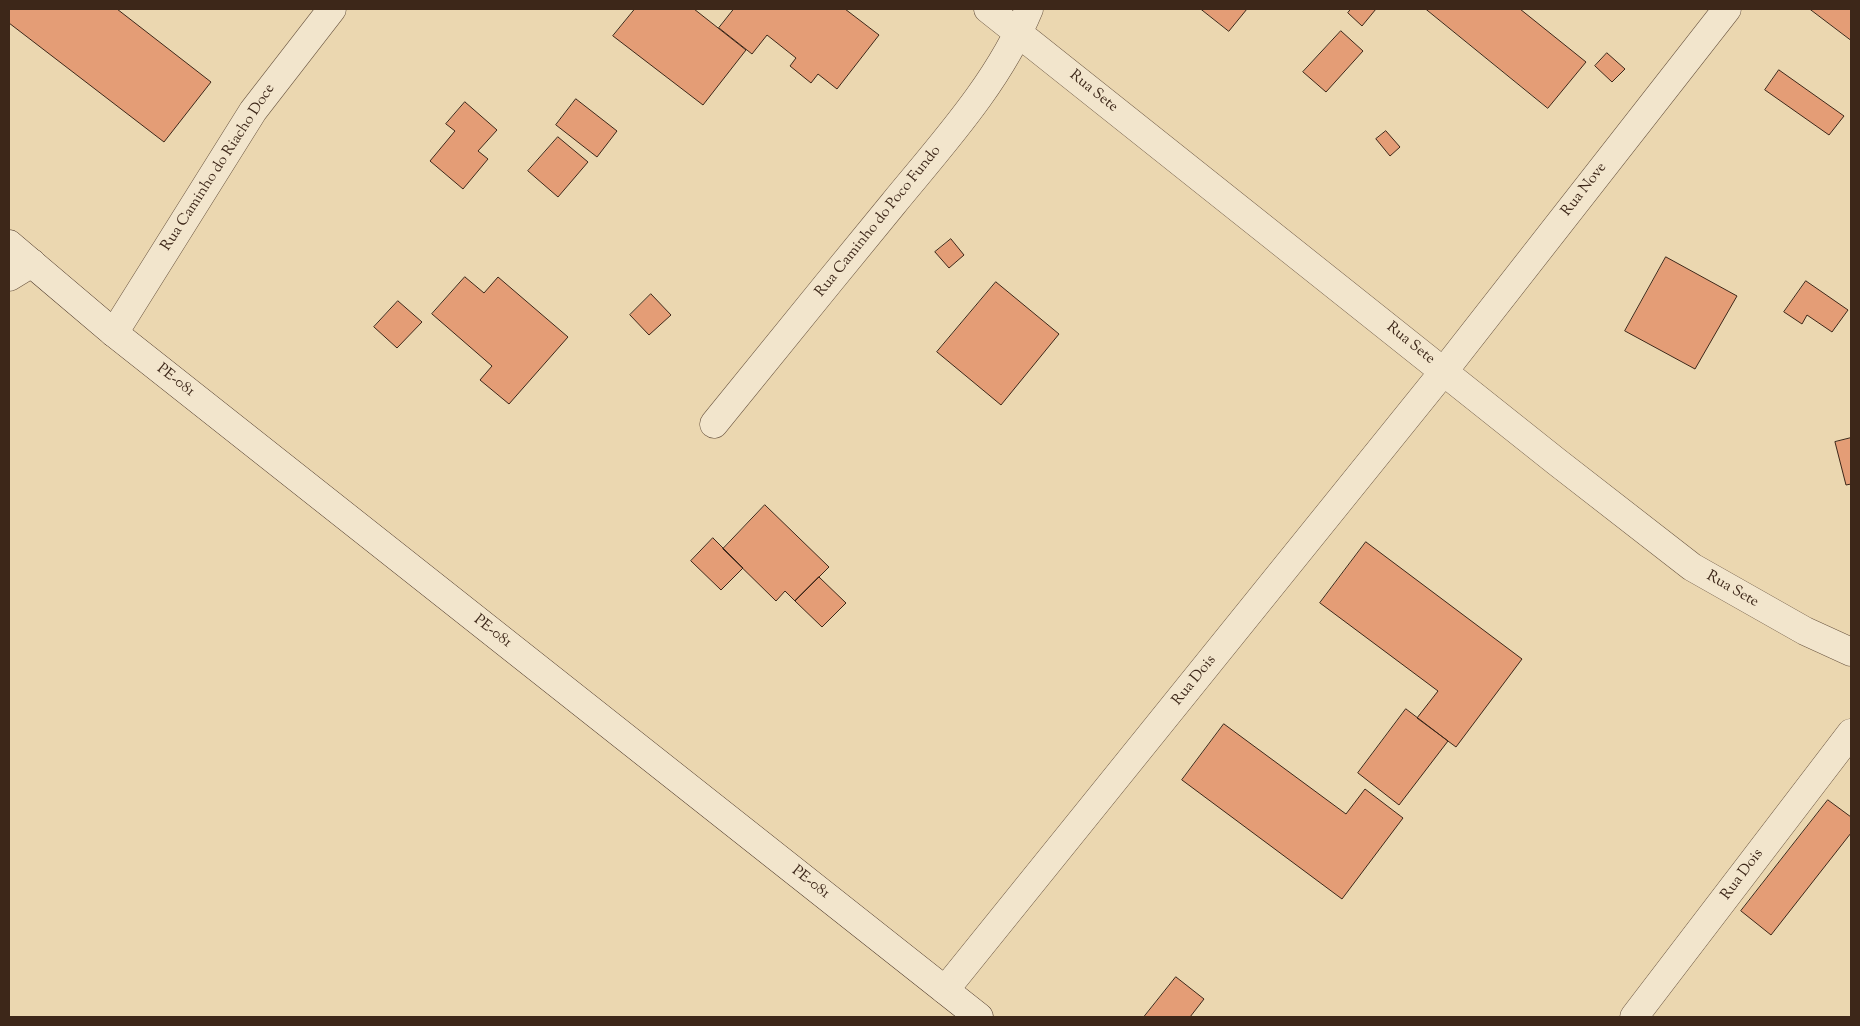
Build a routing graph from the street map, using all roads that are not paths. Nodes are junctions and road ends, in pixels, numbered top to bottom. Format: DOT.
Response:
graph roads {
  1 [pos="332,9"];
  2 [pos="988,9"];
  3 [pos="1727,9"];
  4 [pos="1024,21"];
  5 [pos="9,244"];
  6 [pos="32,263"];
  7 [pos="9,277"];
  8 [pos="114,333"];
  9 [pos="1444,371"];
  10 [pos="714,424"];
  11 [pos="1851,652"];
  12 [pos="1851,733"];
  13 [pos="946,990"];
  14 [pos="979,1017"];
  15 [pos="1634,1017"];
  1 -- 8 [label="street, Rua Caminho do Riacho Doce"];
  2 -- 4 [label="street, Rua Sete"];
  3 -- 9 [label="street, Rua Nove"];
  4 -- 9 [label="street, Rua Sete"];
  4 -- 10 [label="street, Rua Caminho do Poco Fundo"];
  5 -- 6 [label="street, PE-081 / PE-081"];
  6 -- 7 [label="street"];
  6 -- 8 [label="street, PE-081 / PE-081"];
  8 -- 13 [label="street, PE-081 / PE-081"];
  9 -- 11 [label="street, Rua Sete"];
  9 -- 13 [label="street, Rua Dois"];
  12 -- 15 [label="street, Rua Dois"];
  13 -- 14 [label="street, PE-081 / PE-081"];
}
